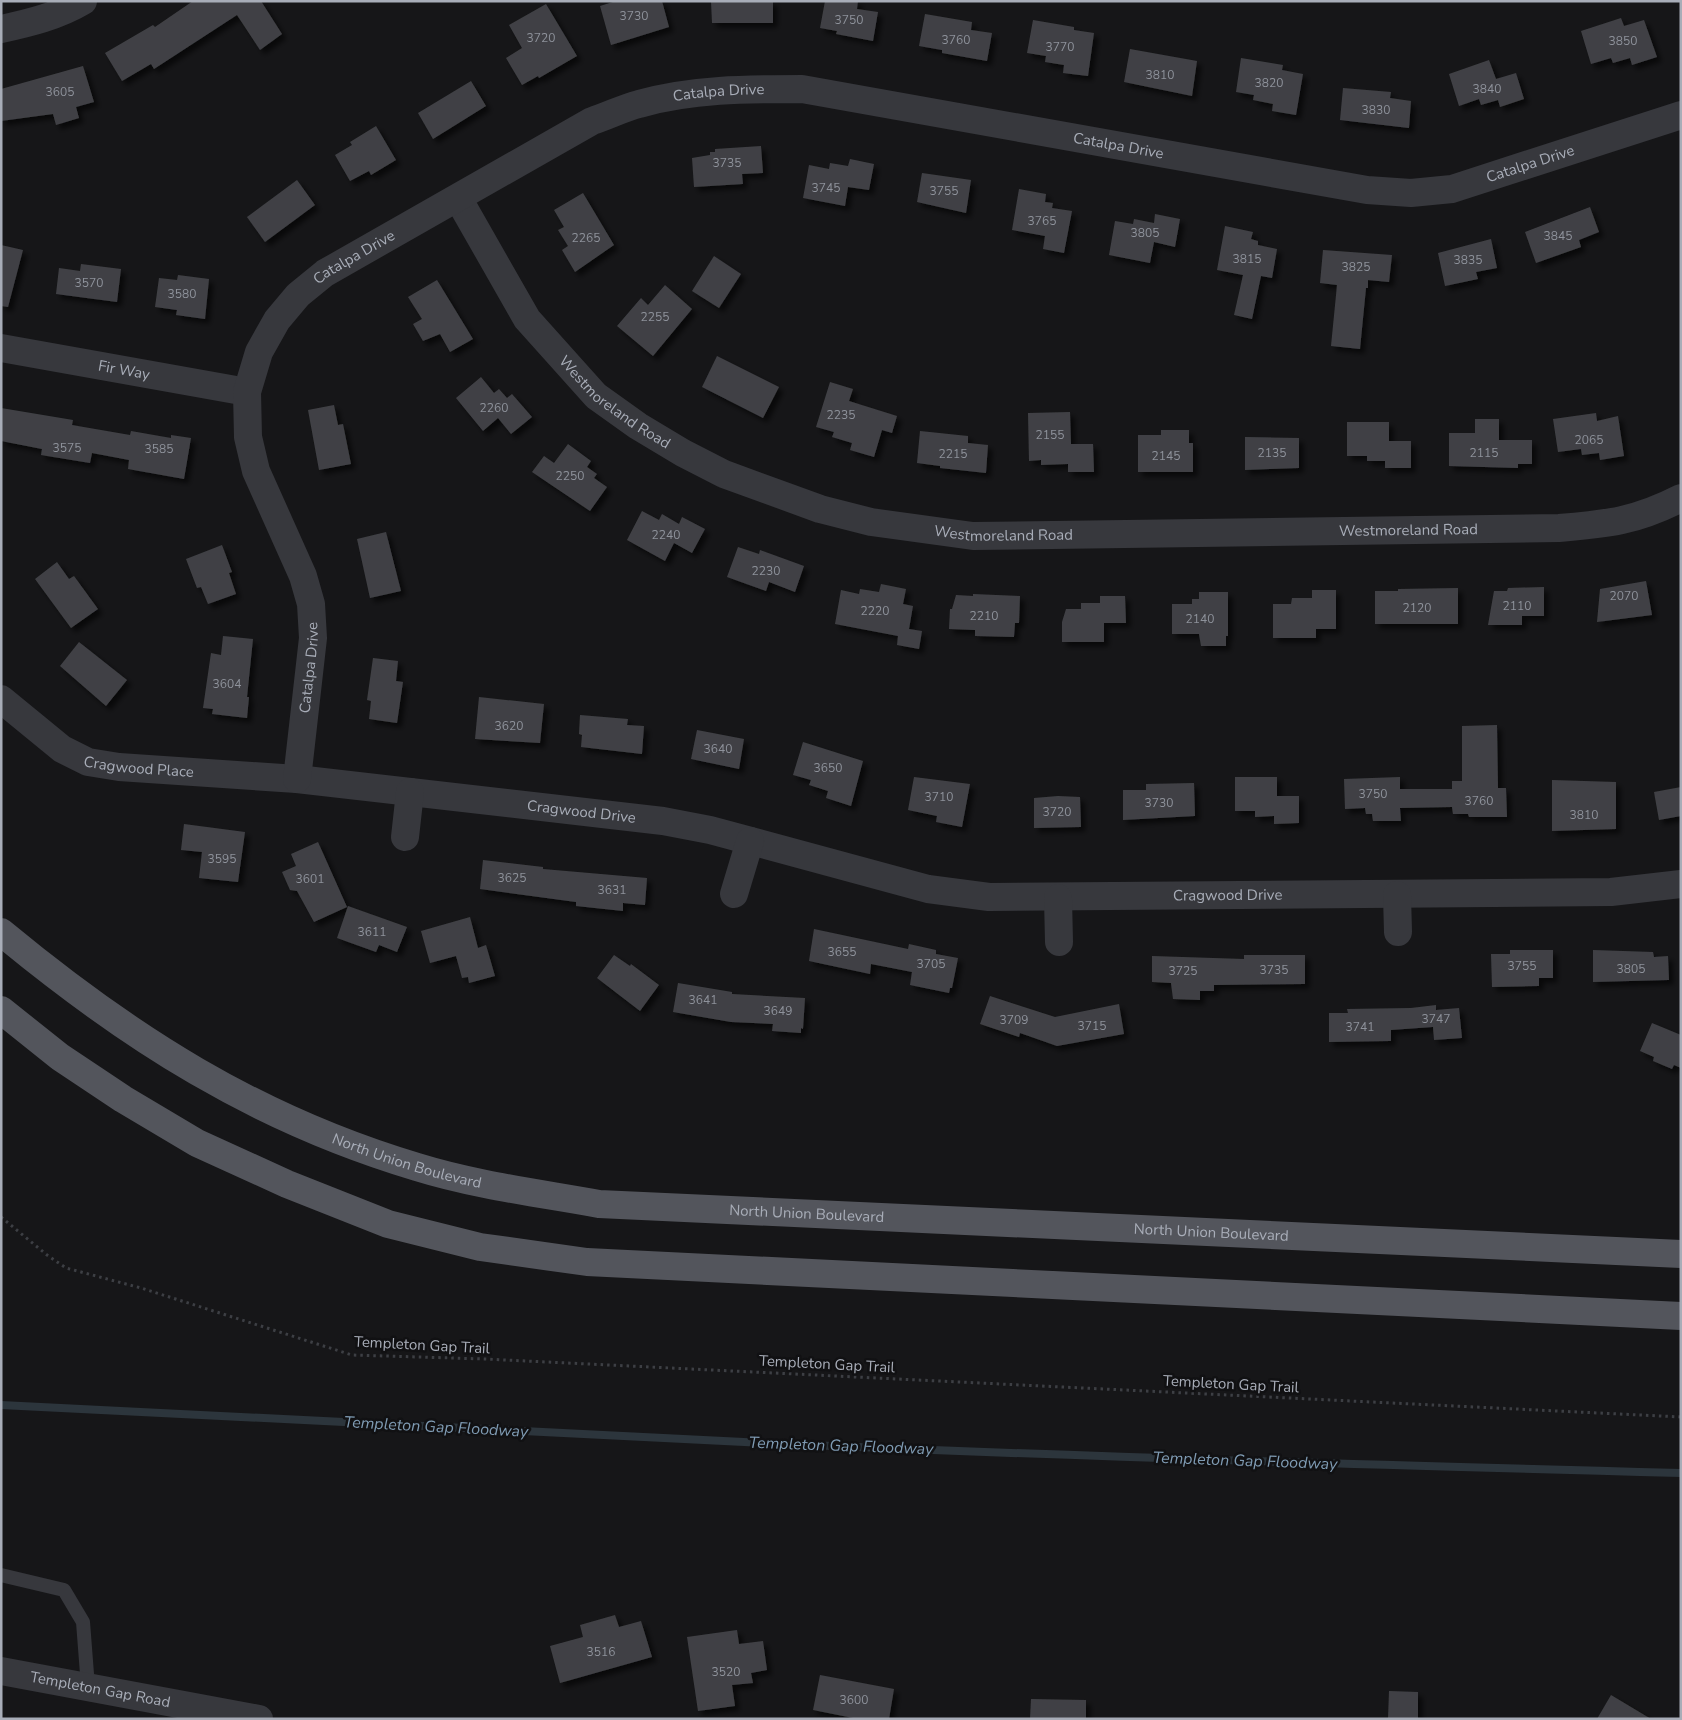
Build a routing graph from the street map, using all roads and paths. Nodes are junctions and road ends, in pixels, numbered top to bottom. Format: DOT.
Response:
graph roads {
  1 [pos="83,1"];
  2 [pos="1,29"];
  3 [pos="1681,115"];
  4 [pos="458,198"];
  5 [pos="1,348"];
  6 [pos="247,392"];
  7 [pos="1681,498"];
  8 [pos="1,699"];
  9 [pos="296,779"];
  10 [pos="410,792"];
  11 [pos="405,837"];
  12 [pos="750,841"];
  13 [pos="1681,884"];
  14 [pos="734,894"];
  15 [pos="1397,895"];
  16 [pos="1058,898"];
  17 [pos="1,932"];
  18 [pos="1398,932"];
  19 [pos="1059,942"];
  20 [pos="1,1010"];
  21 [pos="1,1217"];
  22 [pos="1681,1254"];
  23 [pos="1681,1316"];
  24 [pos="1681,1417"];
  25 [pos="1,1575"];
  26 [pos="1,1671"];
  27 [pos="88,1687"];
  28 [pos="259,1719"];
  1 -- 2 [label="street"];
  3 -- 4 [label="street, Catalpa Drive"];
  4 -- 6 [label="street, Catalpa Drive"];
  4 -- 7 [label="street, Westmoreland Road"];
  5 -- 6 [label="street, Fir Way"];
  6 -- 9 [label="street, Catalpa Drive"];
  8 -- 9 [label="street, Cragwood Place"];
  9 -- 10 [label="street, Cragwood Drive"];
  10 -- 11 [label="street"];
  10 -- 12 [label="street, Cragwood Drive"];
  12 -- 14 [label="street"];
  12 -- 16 [label="street, Cragwood Drive"];
  13 -- 15 [label="street, Cragwood Drive"];
  15 -- 16 [label="street, Cragwood Drive"];
  15 -- 18 [label="street"];
  16 -- 19 [label="street"];
  17 -- 22 [label="main road, North Union Boulevard"];
  20 -- 23 [label="main road"];
  21 -- 24 [label="path, Templeton Gap Trail"];
  25 -- 27 [label="lane"];
  26 -- 27 [label="street, Templeton Gap Road"];
  27 -- 28 [label="street, Templeton Gap Road"];
}
